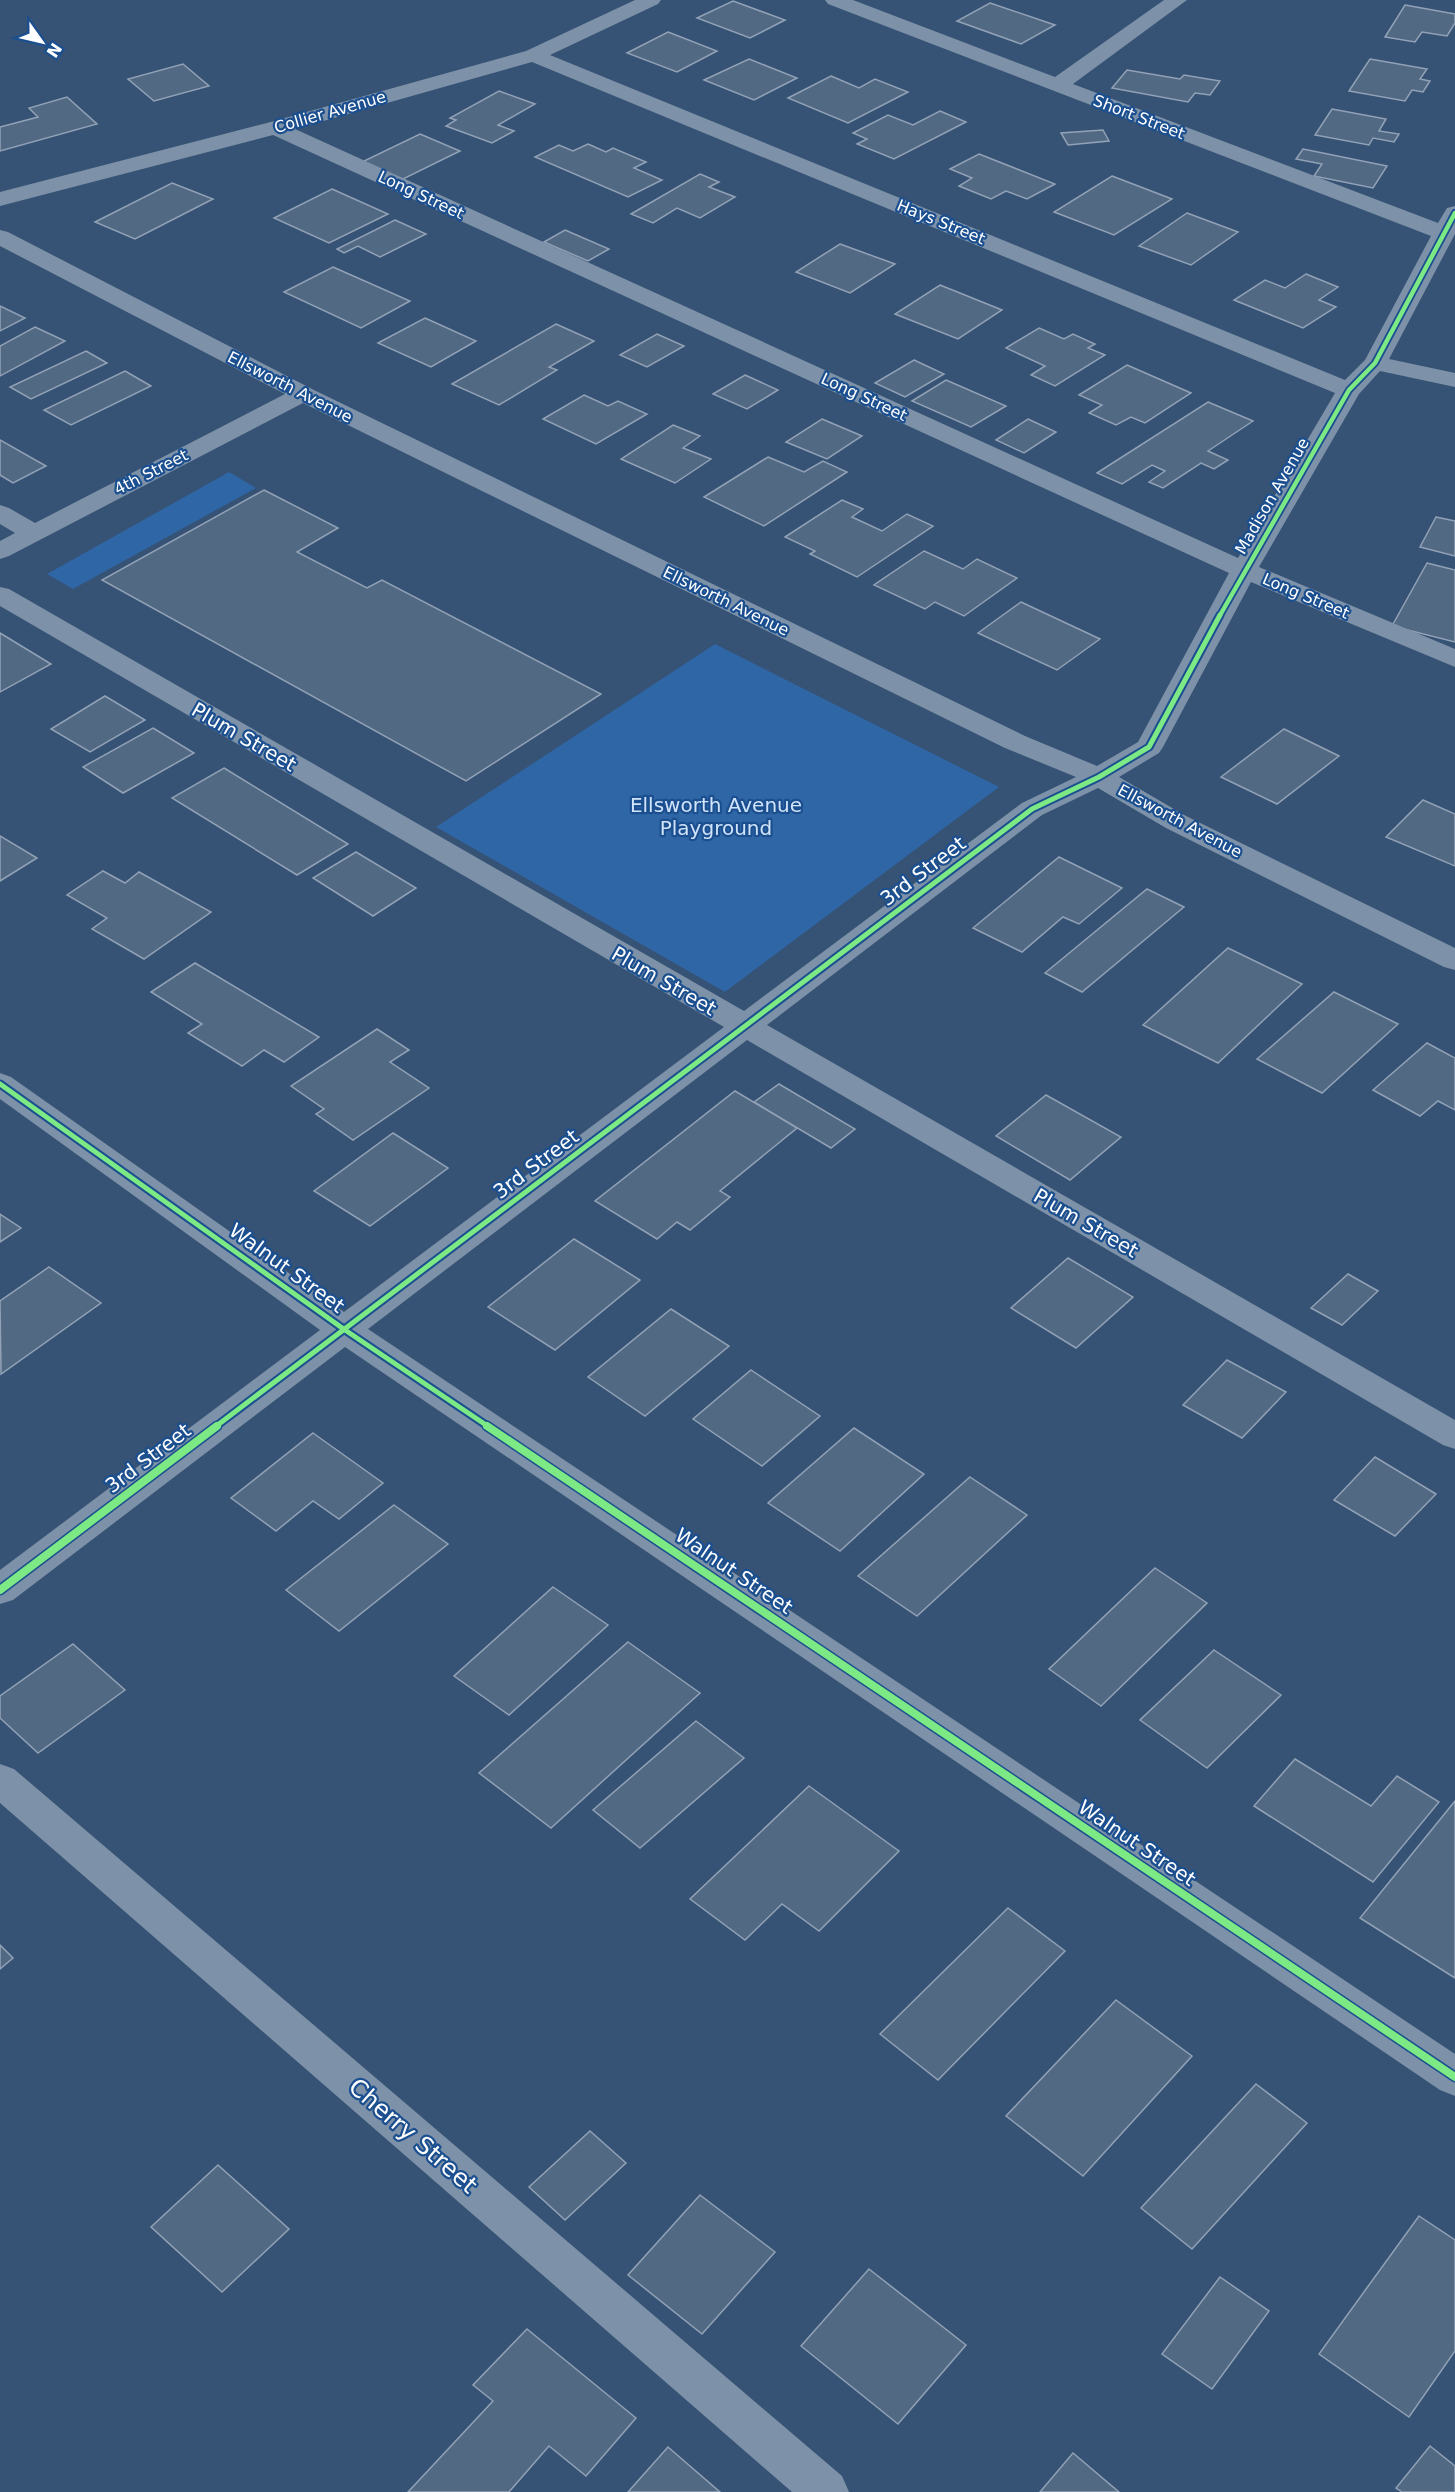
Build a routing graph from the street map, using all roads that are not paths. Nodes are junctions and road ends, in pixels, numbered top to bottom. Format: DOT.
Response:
graph roads {
  1 [pos="651,0"];
  2 [pos="835,0"];
  3 [pos="1177,0"];
  4 [pos="533,55"];
  5 [pos="1056,86"];
  6 [pos="275,128"];
  7 [pos="0,199"];
  8 [pos="1449,223"];
  9 [pos="0,237"];
  10 [pos="1375,363"];
  11 [pos="1455,380"];
  12 [pos="1349,390"];
  13 [pos="303,394"];
  14 [pos="0,513"];
  15 [pos="34,533"];
  16 [pos="0,551"];
  17 [pos="1244,570"];
  18 [pos="0,595"];
  19 [pos="1455,659"];
  20 [pos="1098,777"];
  21 [pos="1455,960"];
  22 [pos="744,1026"];
  23 [pos="0,1084"];
  24 [pos="345,1330"];
  25 [pos="1455,1436"];
  26 [pos="0,1590"];
  27 [pos="0,1780"];
  28 [pos="1455,2077"];
  29 [pos="826,2492"];
  1 -- 4 [label="street, Collier Avenue"];
  2 -- 5 [label="street, Short Street"];
  3 -- 5 [label="street"];
  4 -- 6 [label="street, Collier Avenue"];
  4 -- 12 [label="street, Hays Street"];
  5 -- 8 [label="street, Short Street"];
  6 -- 7 [label="street, Collier Avenue"];
  6 -- 17 [label="street, Long Street"];
  8 -- 10 [label="street, Madison Avenue"];
  9 -- 13 [label="street, Ellsworth Avenue"];
  10 -- 11 [label="street"];
  10 -- 12 [label="street, Madison Avenue"];
  12 -- 17 [label="street, Madison Avenue"];
  13 -- 15 [label="street, 4th Street"];
  13 -- 20 [label="street, Ellsworth Avenue"];
  14 -- 15 [label="street"];
  15 -- 16 [label="street, 4th Street"];
  17 -- 19 [label="street, Long Street"];
  17 -- 20 [label="street, Madison Avenue"];
  18 -- 22 [label="street, Plum Street"];
  20 -- 21 [label="street, Ellsworth Avenue"];
  20 -- 22 [label="street, 3rd Street"];
  22 -- 24 [label="street, 3rd Street"];
  22 -- 25 [label="street, Plum Street"];
  23 -- 24 [label="street, Walnut Street"];
  24 -- 26 [label="street, 3rd Street"];
  24 -- 28 [label="street, Walnut Street"];
  27 -- 29 [label="street, Cherry Street"];
}
